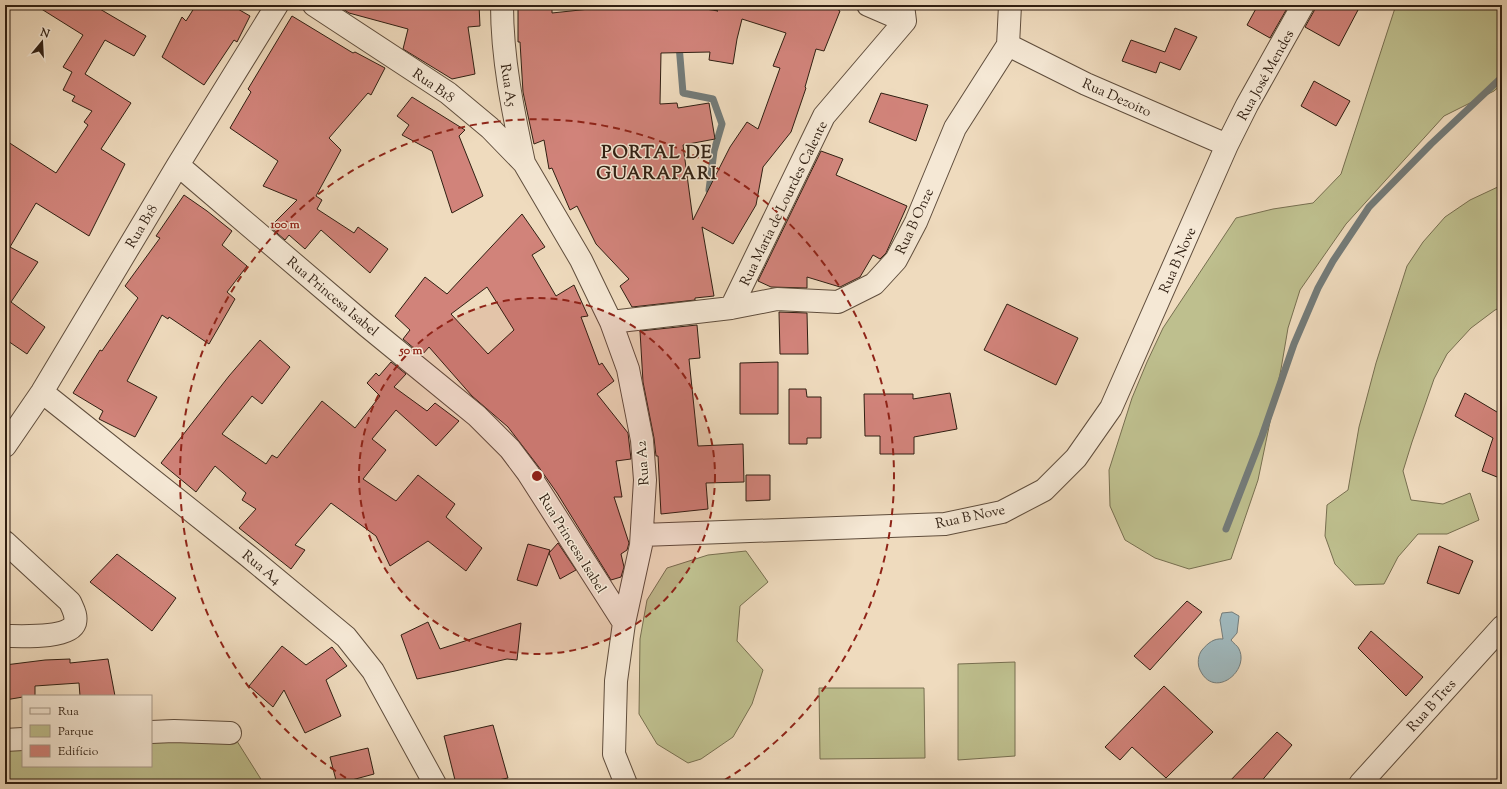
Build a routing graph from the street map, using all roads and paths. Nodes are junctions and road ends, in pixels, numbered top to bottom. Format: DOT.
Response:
graph roads {
  1 [pos="277,5"];
  2 [pos="314,5"];
  3 [pos="502,5"];
  4 [pos="868,5"];
  5 [pos="1010,5"];
  6 [pos="1303,5"];
  7 [pos="904,13"];
  8 [pos="1008,45"];
  9 [pos="1227,145"];
  10 [pos="524,163"];
  11 [pos="178,165"];
  12 [pos="731,308"];
  13 [pos="611,322"];
  14 [pos="42,392"];
  15 [pos="5,446"];
  16 [pos="642,535"];
  17 [pos="5,542"];
  18 [pos="624,623"];
  19 [pos="1502,627"];
  20 [pos="5,636"];
  21 [pos="152,732"];
  22 [pos="230,733"];
  23 [pos="22,739"];
  24 [pos="5,740"];
  25 [pos="435,784"];
  26 [pos="626,784"];
  27 [pos="1360,784"];
  1 -- 11 [label="street, Rua B18"];
  2 -- 10 [label="street, Rua B18"];
  3 -- 10 [label="street, Rua A5"];
  4 -- 7 [label="street"];
  5 -- 8 [label="street"];
  6 -- 9 [label="street, Rua José Mendes"];
  7 -- 12 [label="street, Rua Maria de Lourdes Calente"];
  8 -- 9 [label="street, Rua Dezoito"];
  8 -- 12 [label="street, Rua B Onze"];
  9 -- 16 [label="street, Rua B Nove"];
  10 -- 13 [label="street, Rua A2"];
  11 -- 14 [label="street, Rua B18"];
  11 -- 18 [label="street, Rua Princesa Isabel"];
  12 -- 13 [label="street, Rua B Onze"];
  13 -- 16 [label="street, Rua A2"];
  14 -- 15 [label="street, Rua B18"];
  14 -- 25 [label="street, Rua A4"];
  16 -- 18 [label="street, Rua A2"];
  17 -- 20 [label="street"];
  18 -- 26 [label="street, Rua A2"];
  19 -- 27 [label="street, Rua B Tres"];
  21 -- 22 [label="street"];
  23 -- 24 [label="street"];
}
